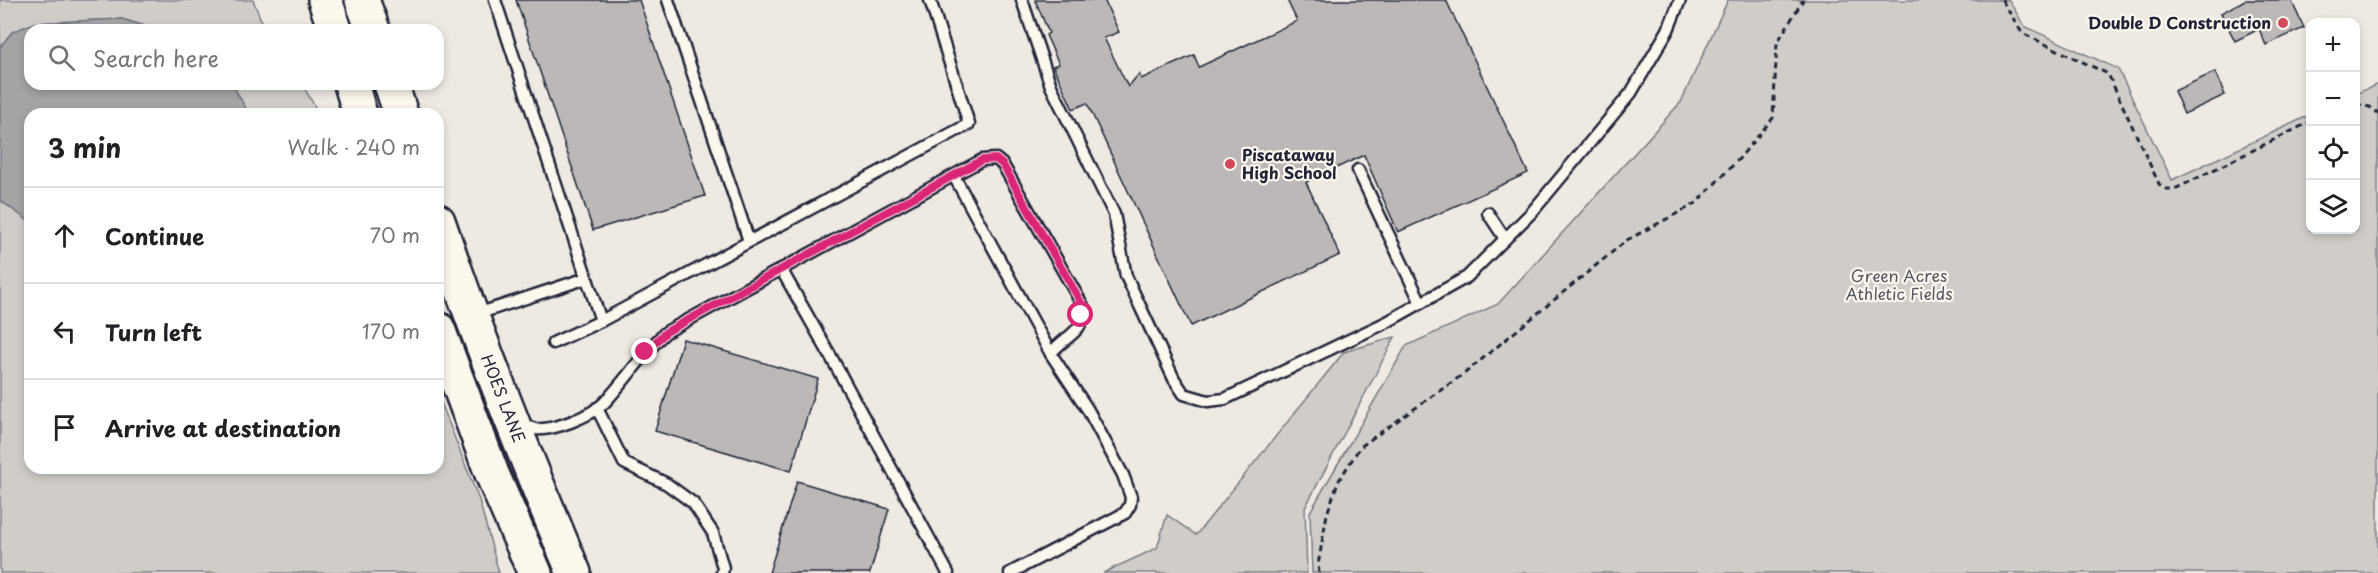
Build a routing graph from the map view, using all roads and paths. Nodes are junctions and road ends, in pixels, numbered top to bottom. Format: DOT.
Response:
graph roads {
  1 [pos="325,0"];
  2 [pos="362,0"];
  3 [pos="495,0"];
  4 [pos="668,0"];
  5 [pos="930,0"];
  6 [pos="1022,0"];
  7 [pos="1680,0"];
  8 [pos="1803,0"];
  9 [pos="2002,0"];
  10 [pos="332,24"];
  11 [pos="371,24"];
  12 [pos="353,90"];
  13 [pos="393,90"];
  14 [pos="2360,105"];
  15 [pos="358,108"];
  16 [pos="399,108"];
  17 [pos="2378,113"];
  18 [pos="2306,124"];
  19 [pos="1358,170"];
  20 [pos="954,176"];
  21 [pos="1488,213"];
  22 [pos="444,239"];
  23 [pos="1505,239"];
  24 [pos="749,241"];
  25 [pos="782,269"];
  26 [pos="587,278"];
  27 [pos="1421,303"];
  28 [pos="470,316"];
  29 [pos="601,321"];
  30 [pos="553,343"];
  31 [pos="444,345"];
  32 [pos="1052,354"];
  33 [pos="597,408"];
  34 [pos="509,417"];
  35 [pos="535,573"];
  36 [pos="574,573"];
  37 [pos="722,573"];
  38 [pos="948,573"];
  39 [pos="1010,573"];
  40 [pos="1319,573"];
  1 -- 10 [label="highway"];
  2 -- 11 [label="highway"];
  3 -- 26 [label="lane"];
  4 -- 24 [label="lane"];
  5 -- 24 [label="lane"];
  6 -- 27 [label="lane"];
  7 -- 23 [label="lane"];
  8 -- 40 [label="path"];
  9 -- 18 [label="path"];
  12 -- 15 [label="highway"];
  13 -- 16 [label="highway"];
  14 -- 17 [label="path"];
  19 -- 27 [label="lane"];
  20 -- 25 [label="lane"];
  20 -- 32 [label="lane"];
  20 -- 32 [label="lane"];
  21 -- 23 [label="lane"];
  22 -- 28 [label="highway, HOES LANE"];
  23 -- 27 [label="lane"];
  24 -- 29 [label="lane"];
  25 -- 33 [label="lane"];
  25 -- 38 [label="lane"];
  26 -- 28 [label="lane"];
  26 -- 29 [label="lane"];
  28 -- 34 [label="highway, HOES LANE"];
  29 -- 30 [label="lane"];
  31 -- 35 [label="highway"];
  32 -- 39 [label="lane"];
  33 -- 34 [label="lane"];
  33 -- 37 [label="lane"];
  34 -- 36 [label="highway, HOES LANE"];
}
